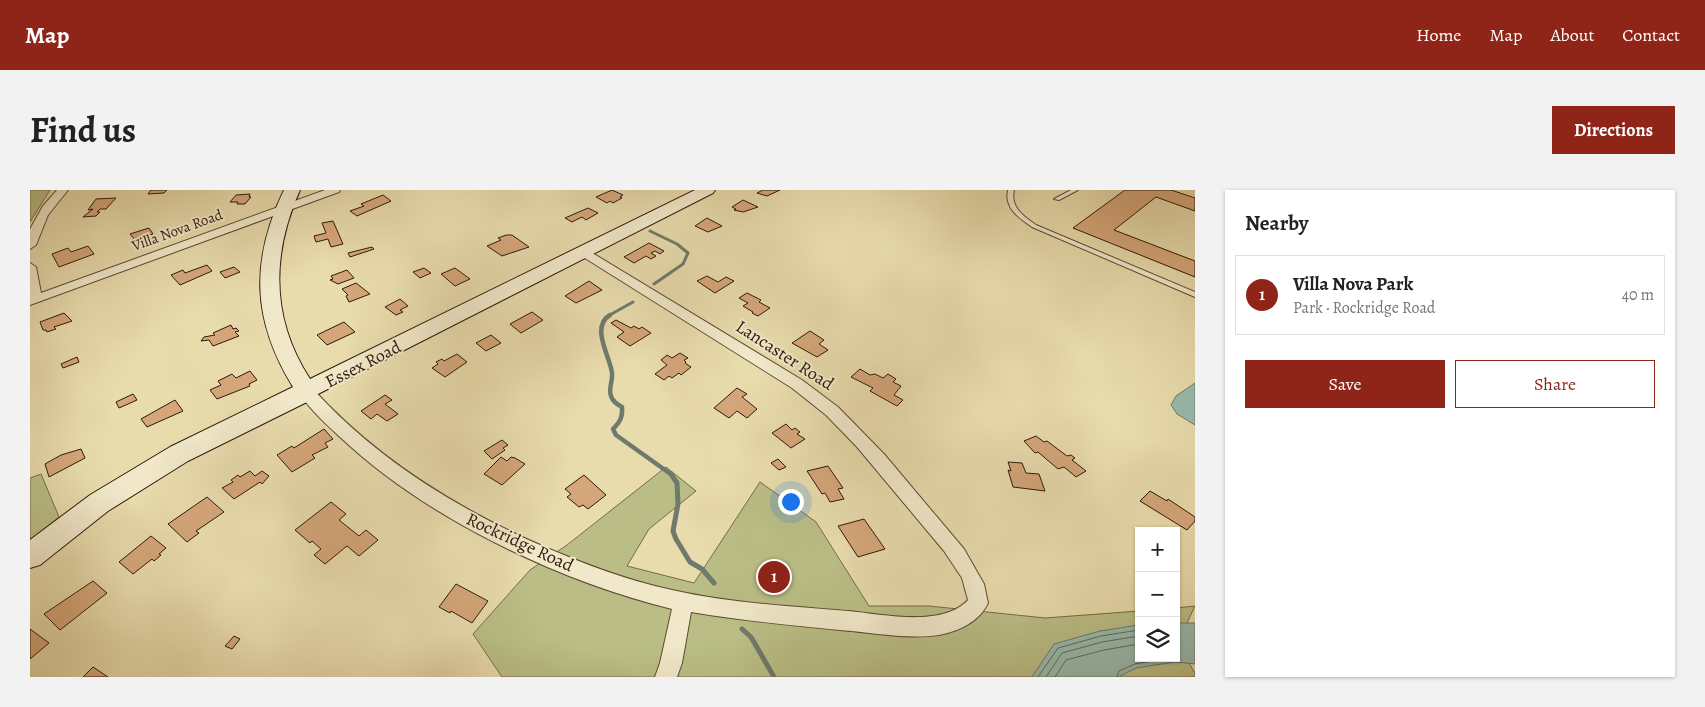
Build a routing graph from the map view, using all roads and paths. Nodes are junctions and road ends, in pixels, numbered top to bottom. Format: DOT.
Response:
graph roads {
  1 [pos="63,190"];
  2 [pos="292,190"];
  3 [pos="335,190"];
  4 [pos="707,190"];
  5 [pos="1011,190"];
  6 [pos="1075,190"];
  7 [pos="1057,199"];
  8 [pos="282,209"];
  9 [pos="30,245"];
  10 [pos="584,252"];
  11 [pos="30,267"];
  12 [pos="1195,295"];
  13 [pos="33,300"];
  14 [pos="307,392"];
  15 [pos="30,556"];
  16 [pos="683,602"];
  17 [pos="978,603"];
  18 [pos="666,677"];
  1 -- 9 [label="street"];
  2 -- 8 [label="street, Rockridge Road"];
  3 -- 8 [label="street, Villa Nova Road"];
  4 -- 10 [label="street, Essex Road"];
  5 -- 12 [label="lane"];
  6 -- 7 [label="lane"];
  8 -- 13 [label="street, Villa Nova Road"];
  8 -- 14 [label="street, Rockridge Road"];
  10 -- 14 [label="street, Essex Road"];
  10 -- 17 [label="street, Lancaster Road"];
  11 -- 13 [label="street"];
  14 -- 15 [label="street, Essex Road"];
  14 -- 16 [label="street, Rockridge Road"];
  16 -- 17 [label="street, Rockridge Road"];
  16 -- 18 [label="street"];
}
